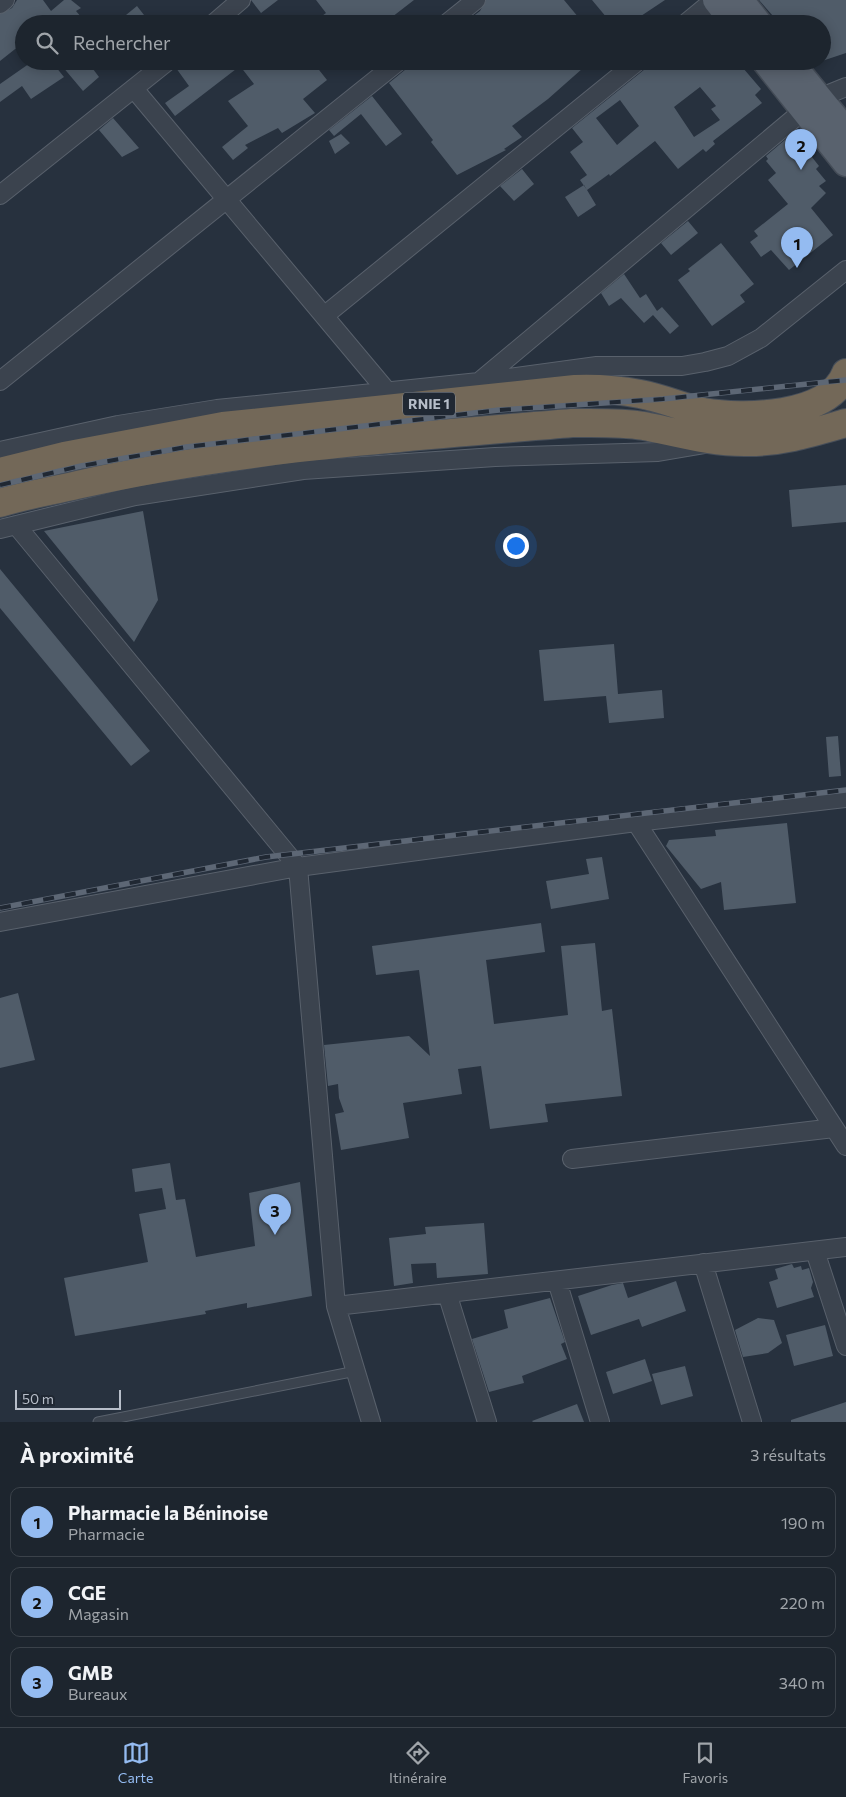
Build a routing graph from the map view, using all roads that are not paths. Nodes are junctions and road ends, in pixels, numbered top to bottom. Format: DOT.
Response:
graph roads {
  1 [pos="5,0"];
  2 [pos="241,0"];
  3 [pos="476,0"];
  4 [pos="715,0"];
  5 [pos="740,0"];
  6 [pos="0,4"];
  7 [pos="224,15"];
  8 [pos="457,15"];
  9 [pos="696,15"];
  10 [pos="728,15"];
  11 [pos="752,15"];
  12 [pos="158,70"];
  13 [pos="388,70"];
  14 [pos="627,70"];
  15 [pos="775,70"];
  16 [pos="794,70"];
  17 [pos="846,87"];
  18 [pos="135,90"];
  19 [pos="811,104"];
  20 [pos="846,131"];
  21 [pos="846,163"];
  22 [pos="0,195"];
  23 [pos="226,200"];
  24 [pos="846,270"];
  25 [pos="324,316"];
  26 [pos="846,373"];
  27 [pos="0,381"];
  28 [pos="479,382"];
  29 [pos="386,390"];
  30 [pos="846,423"];
  31 [pos="491,430"];
  32 [pos="720,441"];
  33 [pos="0,451"];
  34 [pos="495,457"];
  35 [pos="0,472"];
  36 [pos="0,503"];
  37 [pos="8,527"];
  38 [pos="846,798"];
  39 [pos="636,822"];
  40 [pos="298,867"];
  41 [pos="0,922"];
  42 [pos="834,1128"];
  43 [pos="846,1146"];
  44 [pos="572,1159"];
  45 [pos="846,1247"];
  46 [pos="815,1251"];
  47 [pos="703,1263"];
  48 [pos="557,1281"];
  49 [pos="447,1293"];
  50 [pos="336,1306"];
  51 [pos="846,1346"];
  52 [pos="356,1371"];
  53 [pos="98,1422"];
  54 [pos="371,1422"];
  55 [pos="487,1422"];
  56 [pos="600,1422"];
  57 [pos="752,1422"];
  1 -- 6 [label="street"];
  2 -- 7 [label="street"];
  3 -- 8 [label="street"];
  4 -- 9 [label="street"];
  4 -- 10 [label="main road"];
  5 -- 11 [label="main road"];
  12 -- 18 [label="street"];
  13 -- 23 [label="street"];
  14 -- 25 [label="street"];
  15 -- 19 [label="main road"];
  16 -- 19 [label="main road"];
  17 -- 19 [label="street"];
  18 -- 22 [label="street"];
  18 -- 23 [label="street"];
  19 -- 20 [label="main road"];
  19 -- 21 [label="main road"];
  19 -- 28 [label="street"];
  23 -- 25 [label="street"];
  23 -- 27 [label="street"];
  24 -- 28 [label="street"];
  25 -- 29 [label="street"];
  26 -- 35 [label="highway, RNIE 1"];
  28 -- 29 [label="street"];
  29 -- 33 [label="street"];
  30 -- 32 [label="highway, RNIE 1"];
  31 -- 32 [label="highway, RNIE 1"];
  31 -- 34 [label="street"];
  31 -- 36 [label="highway, RNIE 1"];
  32 -- 34 [label="street"];
  34 -- 37 [label="street"];
  37 -- 40 [label="street"];
  38 -- 39 [label="street"];
  39 -- 40 [label="street"];
  39 -- 42 [label="street"];
  40 -- 41 [label="street"];
  40 -- 50 [label="street"];
  42 -- 43 [label="street"];
  42 -- 44 [label="street"];
  45 -- 46 [label="street"];
  46 -- 47 [label="street"];
  46 -- 51 [label="street"];
  47 -- 48 [label="street"];
  47 -- 57 [label="street"];
  48 -- 49 [label="street"];
  48 -- 56 [label="street"];
  49 -- 50 [label="street"];
  49 -- 55 [label="street"];
  50 -- 52 [label="street"];
  52 -- 53 [label="lane"];
  52 -- 54 [label="street"];
}
